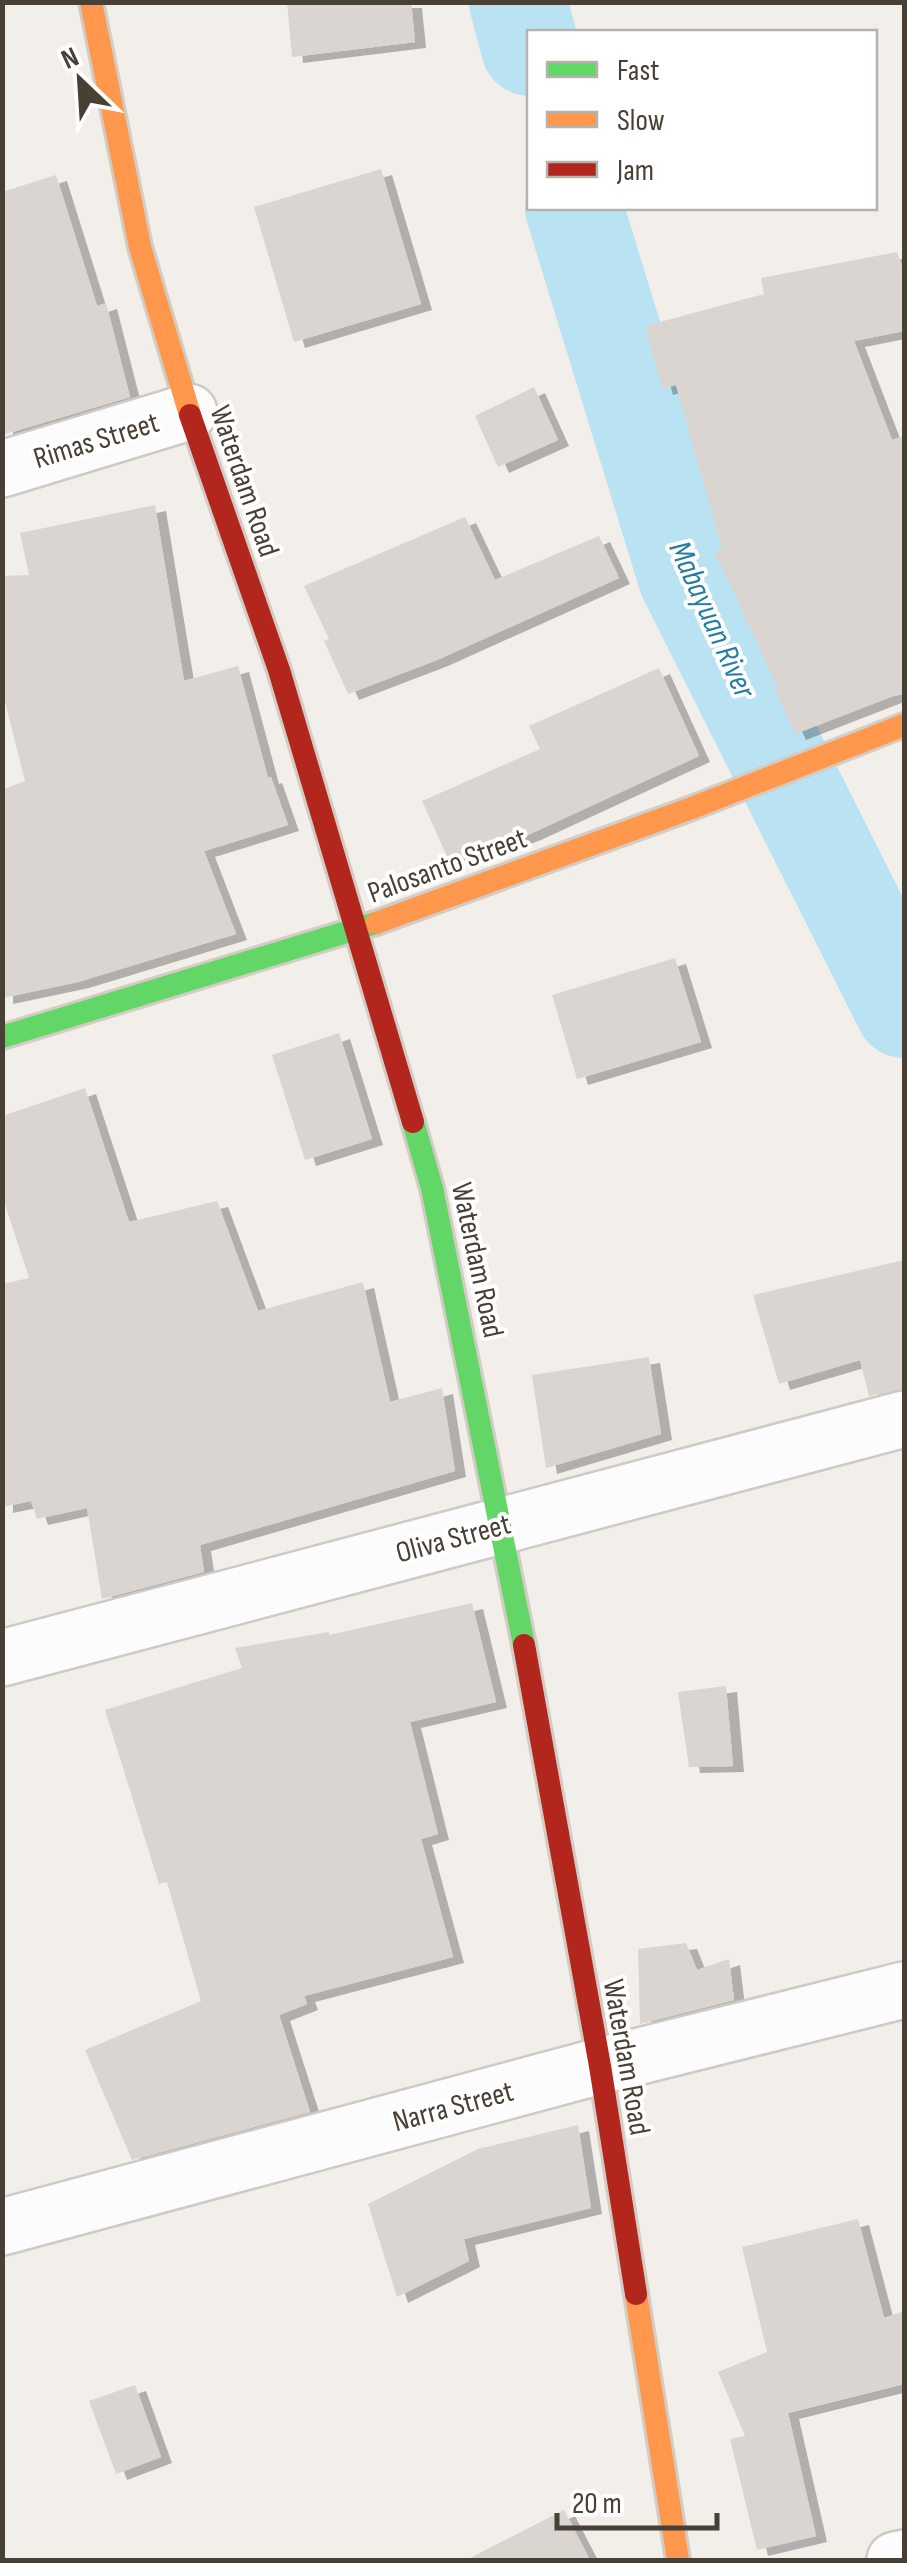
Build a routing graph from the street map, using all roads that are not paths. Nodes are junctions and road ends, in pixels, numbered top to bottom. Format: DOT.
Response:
graph roads {
  1 [pos="91,2"];
  2 [pos="189,412"];
  3 [pos="2,469"];
  4 [pos="904,725"];
  5 [pos="357,930"];
  6 [pos="2,1037"];
  7 [pos="904,1419"];
  8 [pos="502,1525"];
  9 [pos="2,1658"];
  10 [pos="904,1990"];
  11 [pos="600,2066"];
  12 [pos="2,2227"];
  13 [pos="904,2558"];
  14 [pos="678,2560"];
  15 [pos="895,2560"];
  1 -- 2 [label="street, Waterdam Road"];
  2 -- 3 [label="street, Rimas Street"];
  2 -- 5 [label="street, Waterdam Road"];
  4 -- 5 [label="street, Palosanto Street"];
  5 -- 6 [label="street, Palosanto Street"];
  5 -- 8 [label="street, Waterdam Road"];
  7 -- 8 [label="street, Oliva Street"];
  8 -- 9 [label="street, Oliva Street"];
  8 -- 11 [label="street, Waterdam Road"];
  10 -- 11 [label="street, Narra Street"];
  11 -- 12 [label="street, Narra Street"];
  11 -- 14 [label="street, Waterdam Road"];
  13 -- 15 [label="street"];
}
